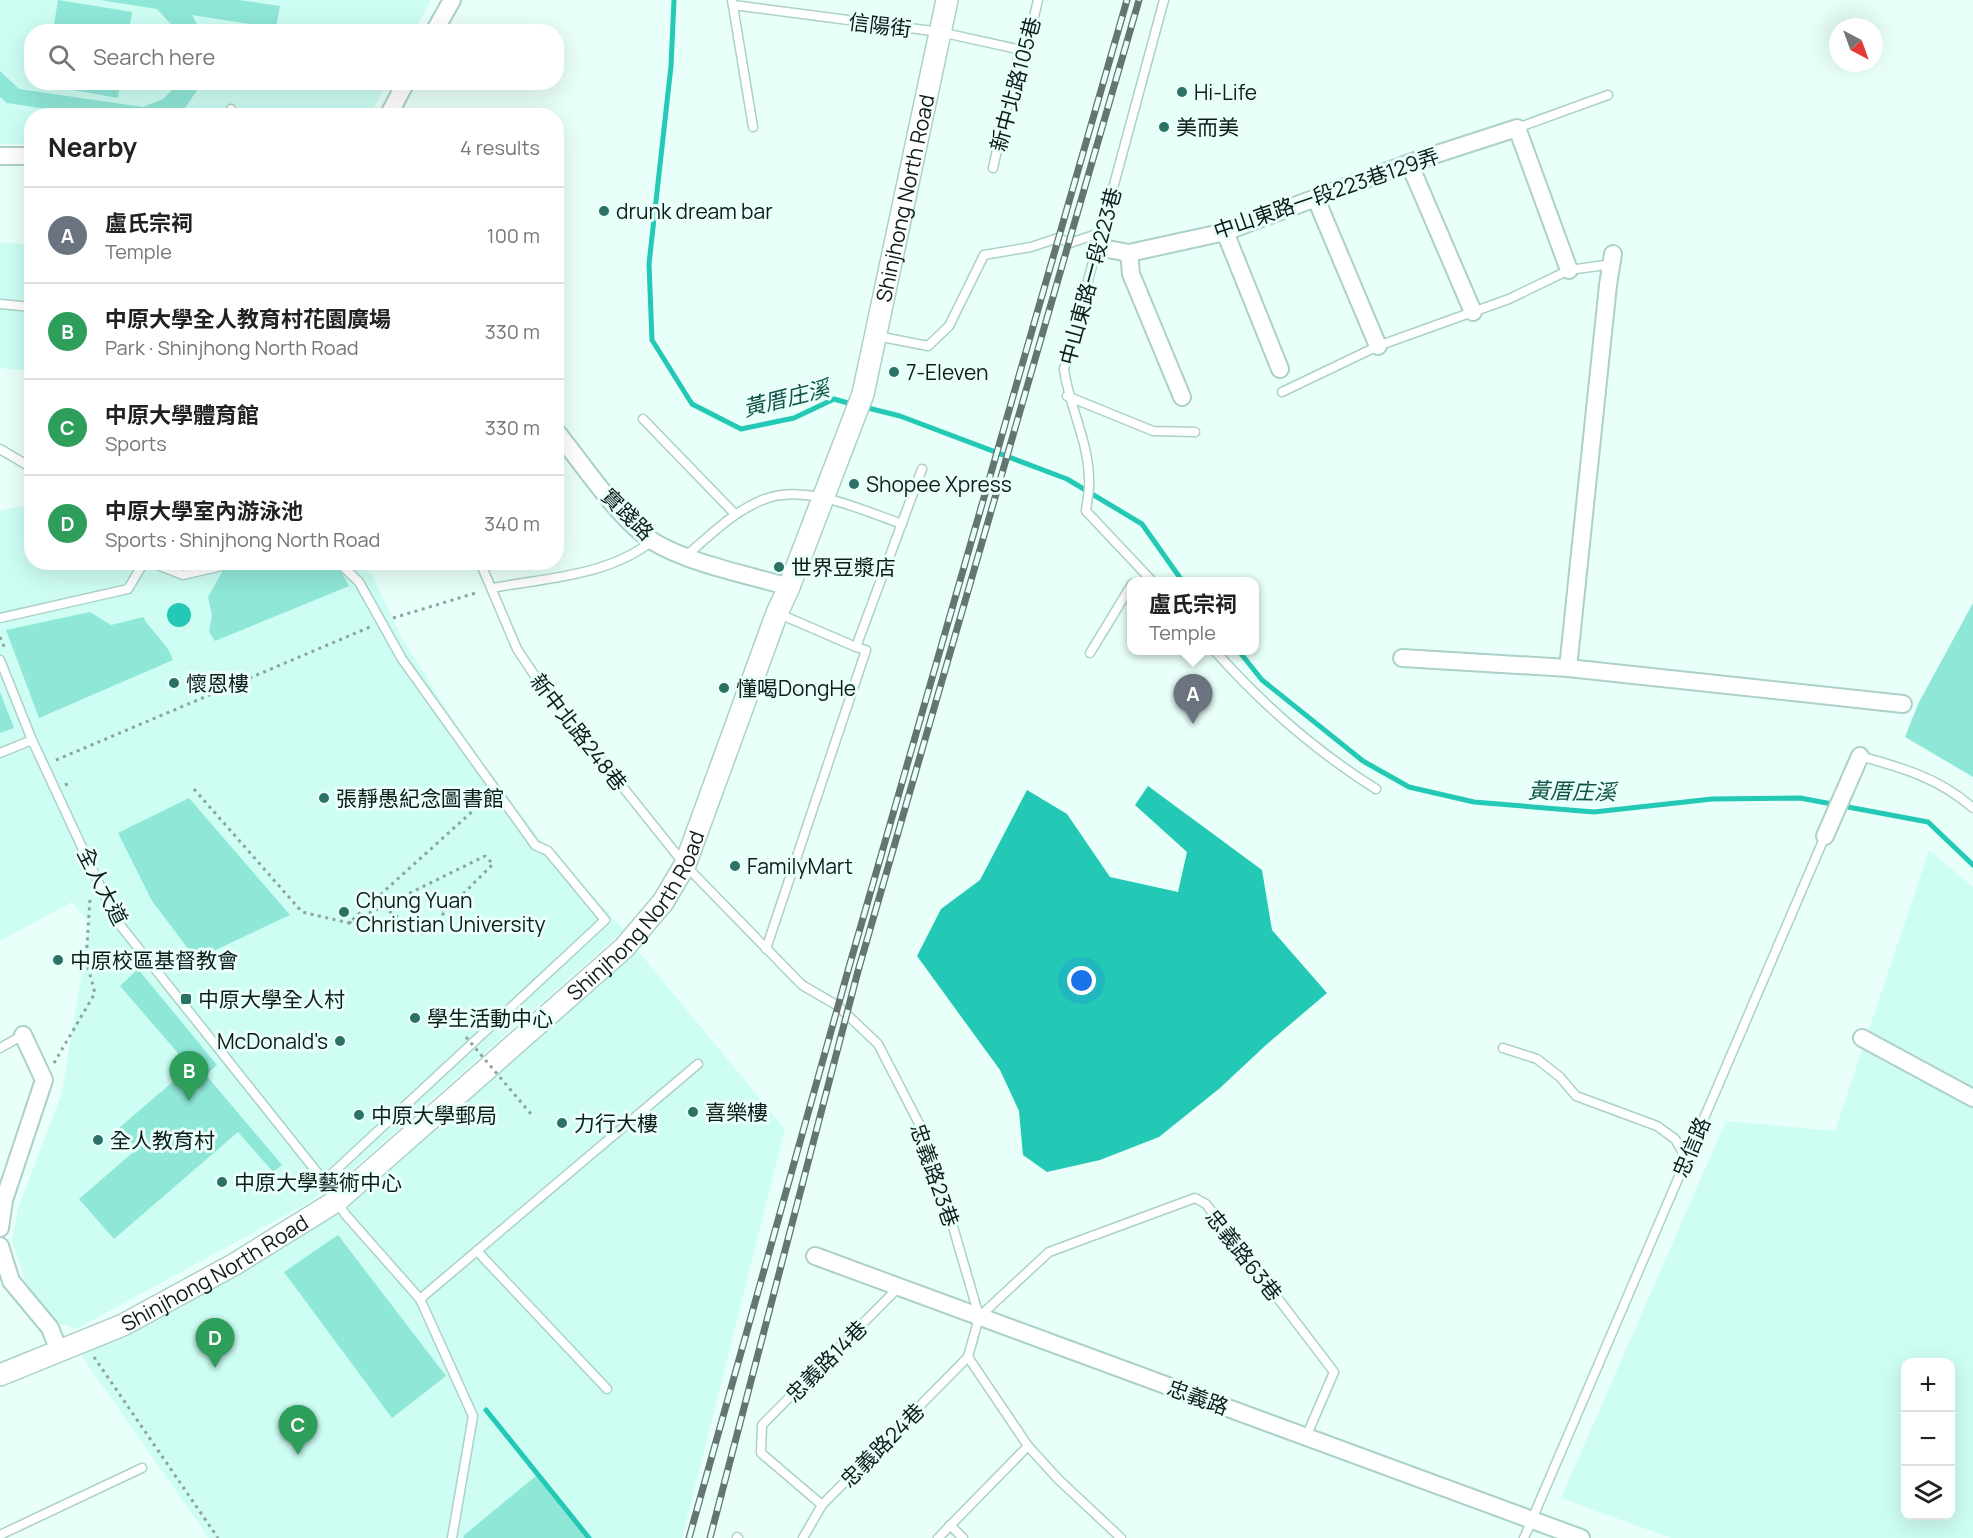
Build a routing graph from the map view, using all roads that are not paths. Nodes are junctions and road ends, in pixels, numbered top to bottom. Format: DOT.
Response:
graph roads {
  1 [pos="452,0"];
  2 [pos="947,0"];
  3 [pos="1038,0"];
  4 [pos="1164,0"];
  5 [pos="732,3"];
  6 [pos="438,24"];
  7 [pos="940,32"];
  8 [pos="1026,51"];
  9 [pos="402,90"];
  10 [pos="1608,95"];
  11 [pos="392,108"];
  12 [pos="753,127"];
  13 [pos="1517,128"];
  14 [pos="0,156"];
  15 [pos="24,156"];
  16 [pos="1409,163"];
  17 [pos="993,168"];
  18 [pos="1316,199"];
  19 [pos="1225,232"];
  20 [pos="1099,240"];
  21 [pos="1129,253"];
  22 [pos="1613,259"];
  23 [pos="1569,270"];
  24 [pos="0,304"];
  25 [pos="24,306"];
  26 [pos="1473,312"];
  27 [pos="877,336"];
  28 [pos="1378,346"];
  29 [pos="1280,369"];
  30 [pos="1282,392"];
  31 [pos="1067,396"];
  32 [pos="1182,397"];
  33 [pos="643,419"];
  34 [pos="1195,432"];
  35 [pos="564,442"];
  36 [pos="0,449"];
  37 [pos="24,463"];
  38 [pos="922,470"];
  39 [pos="822,496"];
  40 [pos="735,514"];
  41 [pos="902,524"];
  42 [pos="652,541"];
  43 [pos="686,556"];
  44 [pos="1141,568"];
  45 [pos="139,570"];
  46 [pos="170,570"];
  47 [pos="204,570"];
  48 [pos="346,570"];
  49 [pos="484,570"];
  50 [pos="1136,577"];
  51 [pos="1149,577"];
  52 [pos="789,587"];
  53 [pos="492,588"];
  54 [pos="1127,591"];
  55 [pos="777,612"];
  56 [pos="0,618"];
  57 [pos="856,647"];
  58 [pos="1090,653"];
  59 [pos="1218,655"];
  60 [pos="1402,658"];
  61 [pos="4,659"];
  62 [pos="1568,668"];
  63 [pos="1903,704"];
  64 [pos="32,740"];
  65 [pos="0,753"];
  66 [pos="1860,756"];
  67 [pos="1376,789"];
  68 [pos="1973,808"];
  69 [pos="1824,836"];
  70 [pos="686,865"];
  71 [pos="766,949"];
  72 [pos="23,1035"];
  73 [pos="1862,1038"];
  74 [pos="0,1048"];
  75 [pos="1503,1048"];
  76 [pos="698,1064"];
  77 [pos="1973,1098"];
  78 [pos="1686,1158"];
  79 [pos="324,1181"];
  80 [pos="2,1199"];
  81 [pos="338,1200"];
  82 [pos="0,1228"];
  83 [pos="0,1246"];
  84 [pos="477,1251"];
  85 [pos="815,1256"];
  86 [pos="899,1287"];
  87 [pos="420,1299"];
  88 [pos="979,1317"];
  89 [pos="59,1351"];
  90 [pos="968,1357"];
  91 [pos="0,1375"];
  92 [pos="607,1389"];
  93 [pos="1306,1437"];
  94 [pos="1028,1446"];
  95 [pos="142,1468"];
  96 [pos="822,1504"];
  97 [pos="1532,1520"];
  98 [pos="950,1525"];
  99 [pos="0,1535"];
  100 [pos="452,1538"];
  101 [pos="803,1538"];
  102 [pos="938,1538"];
  103 [pos="963,1538"];
  104 [pos="1121,1538"];
  105 [pos="1524,1538"];
  106 [pos="1581,1538"];
  1 -- 6 [label="street"];
  2 -- 7 [label="street, Shinjhong North Road"];
  3 -- 8 [label="lane, 新中北路105巷"];
  4 -- 20 [label="lane, 中山東路一段223巷"];
  5 -- 7 [label="lane, 信陽街"];
  5 -- 12 [label="lane"];
  7 -- 8 [label="lane, 信陽街"];
  7 -- 27 [label="street, Shinjhong North Road"];
  8 -- 17 [label="lane, 新中北路105巷"];
  9 -- 11 [label="street"];
  10 -- 13 [label="lane"];
  13 -- 16 [label="street, 中山東路一段223巷129弄"];
  13 -- 23 [label="street"];
  14 -- 15 [label="street"];
  16 -- 18 [label="street, 中山東路一段223巷129弄"];
  16 -- 26 [label="street"];
  18 -- 19 [label="street, 中山東路一段223巷129弄"];
  18 -- 28 [label="street"];
  19 -- 21 [label="street, 中山東路一段223巷129弄"];
  19 -- 29 [label="street"];
  20 -- 21 [label="street, 中山東路一段223巷129弄"];
  20 -- 27 [label="lane"];
  20 -- 31 [label="lane, 中山東路一段223巷"];
  21 -- 32 [label="street"];
  22 -- 23 [label="lane"];
  22 -- 62 [label="street"];
  23 -- 26 [label="lane"];
  24 -- 25 [label="lane"];
  26 -- 28 [label="lane"];
  27 -- 39 [label="street, Shinjhong North Road"];
  28 -- 30 [label="lane"];
  31 -- 34 [label="lane"];
  31 -- 44 [label="lane, 中山東路一段223巷"];
  33 -- 40 [label="lane"];
  35 -- 42 [label="street, 實踐路"];
  36 -- 37 [label="lane"];
  38 -- 41 [label="lane"];
  39 -- 40 [label="lane"];
  39 -- 41 [label="lane"];
  39 -- 52 [label="street, Shinjhong North Road"];
  40 -- 43 [label="lane"];
  41 -- 57 [label="lane"];
  42 -- 43 [label="street, 實踐路"];
  42 -- 53 [label="lane"];
  43 -- 52 [label="street, 實踐路"];
  44 -- 50 [label="lane"];
  44 -- 51 [label="lane, 中山東路一段223巷"];
  45 -- 56 [label="lane"];
  46 -- 47 [label="lane"];
  48 -- 79 [label="lane"];
  49 -- 53 [label="lane, 新中北路248巷"];
  52 -- 55 [label="street, Shinjhong North Road"];
  53 -- 70 [label="lane, 新中北路248巷"];
  54 -- 58 [label="lane"];
  55 -- 57 [label="lane"];
  55 -- 70 [label="street, Shinjhong North Road"];
  57 -- 71 [label="lane"];
  59 -- 67 [label="lane"];
  60 -- 62 [label="street"];
  61 -- 64 [label="lane, 全人大道"];
  62 -- 63 [label="street"];
  64 -- 65 [label="lane"];
  64 -- 79 [label="lane, 全人大道"];
  66 -- 68 [label="lane"];
  66 -- 69 [label="street, 忠信路"];
  69 -- 78 [label="lane, 忠信路"];
  70 -- 71 [label="lane, 新中北路248巷"];
  70 -- 81 [label="street, Shinjhong North Road"];
  71 -- 88 [label="lane, 忠義路23巷"];
  72 -- 74 [label="lane"];
  72 -- 80 [label="street"];
  73 -- 77 [label="street"];
  75 -- 78 [label="lane"];
  76 -- 84 [label="lane"];
  78 -- 97 [label="lane, 忠信路"];
  79 -- 81 [label="lane, 全人大道"];
  80 -- 82 [label="street"];
  81 -- 87 [label="lane, 全人大道"];
  81 -- 89 [label="street, Shinjhong North Road"];
  83 -- 89 [label="street"];
  84 -- 87 [label="lane"];
  84 -- 92 [label="lane"];
  85 -- 86 [label="street, 忠義路"];
  86 -- 88 [label="street, 忠義路"];
  86 -- 96 [label="lane, 忠義路14巷"];
  87 -- 100 [label="lane, 全人大道"];
  88 -- 90 [label="lane"];
  88 -- 93 [label="street, 忠義路"];
  88 -- 93 [label="lane, 忠義路63巷"];
  89 -- 91 [label="street, Shinjhong North Road"];
  90 -- 94 [label="lane"];
  90 -- 96 [label="lane, 忠義路24巷"];
  93 -- 97 [label="street, 忠義路"];
  94 -- 98 [label="lane"];
  94 -- 104 [label="lane"];
  95 -- 99 [label="lane"];
  96 -- 101 [label="lane, 忠義路24巷"];
  97 -- 105 [label="lane, 忠信路"];
  97 -- 106 [label="street, 忠義路"];
  98 -- 102 [label="lane"];
  98 -- 103 [label="lane"];
}
